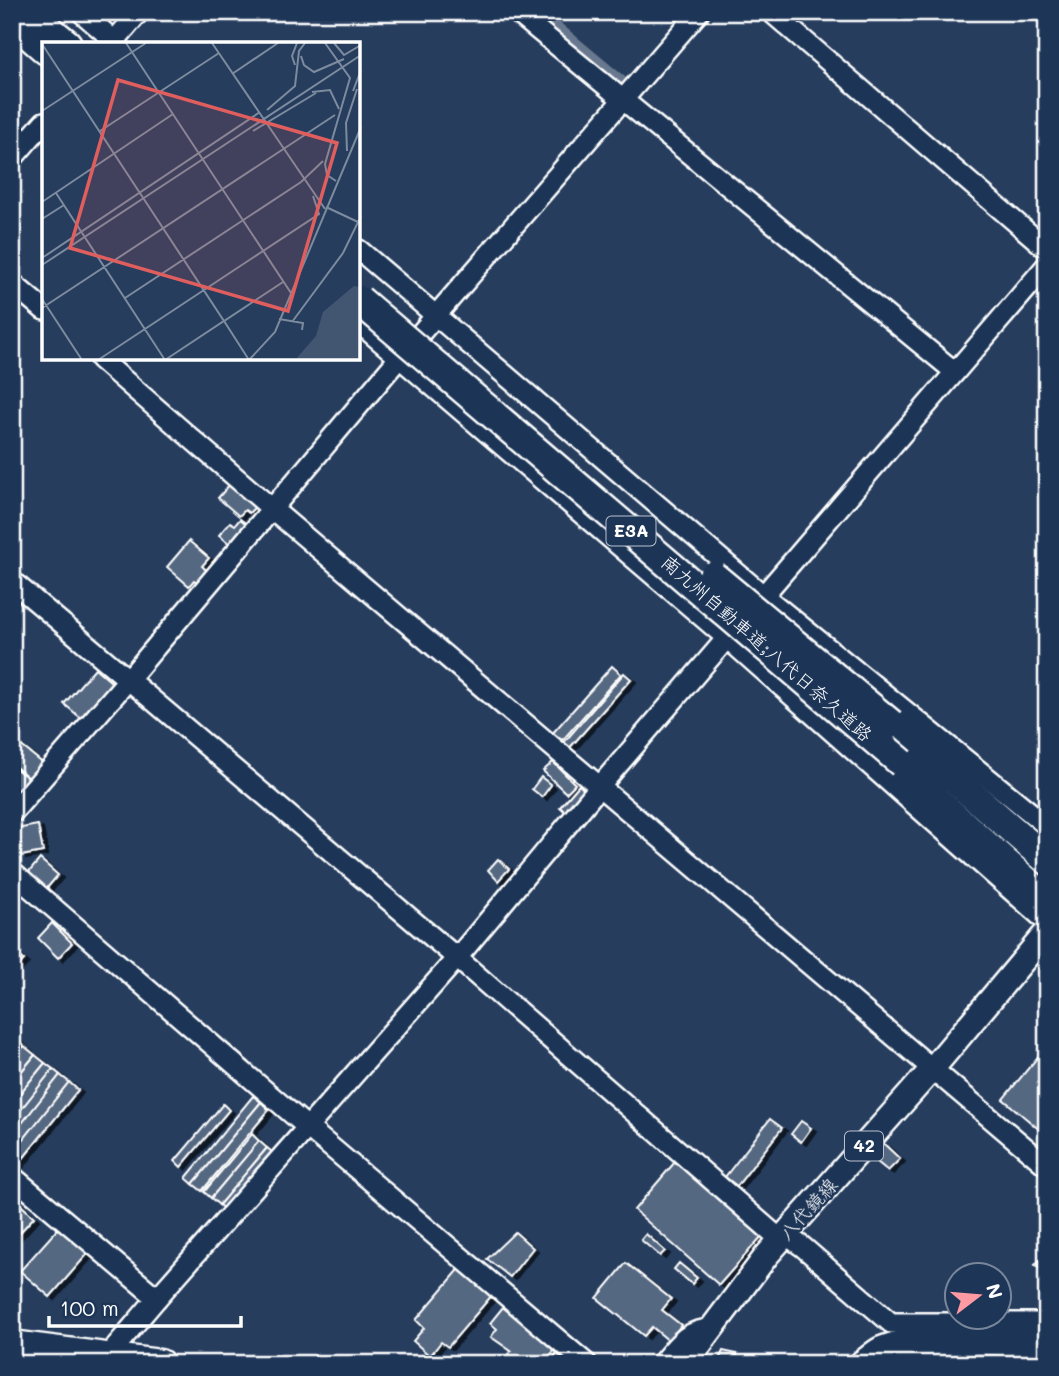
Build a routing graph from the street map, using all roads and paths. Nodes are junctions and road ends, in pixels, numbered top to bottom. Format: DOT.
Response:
graph roads {
  1 [pos="26,12"];
  2 [pos="81,12"];
  3 [pos="139,12"];
  4 [pos="516,12"];
  5 [pos="699,12"];
  6 [pos="771,12"];
  7 [pos="12,26"];
  8 [pos="59,42"];
  9 [pos="64,42"];
  10 [pos="114,42"];
  11 [pos="116,42"];
  12 [pos="42,52"];
  13 [pos="623,101"];
  14 [pos="42,124"];
  15 [pos="12,159"];
  16 [pos="1047,249"];
  17 [pos="360,251"];
  18 [pos="1047,265"];
  19 [pos="360,282"];
  20 [pos="12,283"];
  21 [pos="360,301"];
  22 [pos="42,308"];
  23 [pos="436,316"];
  24 [pos="360,324"];
  25 [pos="399,358"];
  26 [pos="101,360"];
  27 [pos="959,367"];
  28 [pos="271,508"];
  29 [pos="12,581"];
  30 [pos="764,596"];
  31 [pos="729,639"];
  32 [pos="127,681"];
  33 [pos="891,724"];
  34 [pos="902,763"];
  35 [pos="600,786"];
  36 [pos="12,813"];
  37 [pos="1047,826"];
  38 [pos="1047,845"];
  39 [pos="1047,860"];
  40 [pos="12,872"];
  41 [pos="1047,887"];
  42 [pos="1047,900"];
  43 [pos="1047,922"];
  44 [pos="1047,932"];
  45 [pos="457,958"];
  46 [pos="933,1068"];
  47 [pos="306,1126"];
  48 [pos="1047,1166"];
  49 [pos="12,1176"];
  50 [pos="786,1235"];
  51 [pos="157,1297"];
  52 [pos="1047,1323"];
  53 [pos="712,1329"];
  54 [pos="1047,1344"];
  55 [pos="12,1345"];
  56 [pos="110,1358"];
  57 [pos="160,1364"];
  58 [pos="586,1364"];
  59 [pos="661,1364"];
  60 [pos="685,1364"];
  61 [pos="864,1364"];
  62 [pos="912,1364"];
  63 [pos="966,1364"];
  1 -- 8 [label="highway"];
  1 -- 9 [label="highway"];
  2 -- 10 [label="street"];
  3 -- 11 [label="street"];
  4 -- 13 [label="street"];
  5 -- 13 [label="street"];
  6 -- 16 [label="street"];
  7 -- 12 [label="street"];
  13 -- 23 [label="street"];
  13 -- 27 [label="street"];
  14 -- 15 [label="street"];
  17 -- 23 [label="street"];
  18 -- 27 [label="street"];
  19 -- 33 [label="highway, 南九州自動車道;八代日奈久道路 / E3A, bridge"];
  20 -- 22 [label="street"];
  21 -- 34 [label="highway, 南九州自動車道;八代日奈久道路 / E3A, bridge"];
  23 -- 25 [label="street"];
  23 -- 30 [label="street"];
  24 -- 25 [label="street"];
  25 -- 28 [label="street"];
  25 -- 31 [label="street"];
  26 -- 28 [label="street"];
  27 -- 30 [label="street"];
  28 -- 32 [label="street"];
  28 -- 35 [label="street"];
  29 -- 32 [label="street"];
  30 -- 31 [label="street"];
  30 -- 37 [label="street"];
  31 -- 35 [label="street"];
  31 -- 43 [label="street"];
  32 -- 36 [label="street"];
  32 -- 45 [label="street"];
  33 -- 38 [label="highway"];
  33 -- 39 [label="highway, 南九州自動車道;八代日奈久道路 / E3A"];
  34 -- 41 [label="highway, 南九州自動車道;八代日奈久道路 / E3A"];
  34 -- 42 [label="highway"];
  35 -- 45 [label="street"];
  35 -- 46 [label="street"];
  40 -- 47 [label="street"];
  44 -- 46 [label="main road, 八代鏡線 / 42"];
  45 -- 47 [label="street"];
  45 -- 50 [label="street"];
  46 -- 48 [label="street"];
  46 -- 50 [label="main road, 八代鏡線 / 42"];
  47 -- 51 [label="street"];
  47 -- 58 [label="street"];
  49 -- 51 [label="street"];
  50 -- 52 [label="street"];
  50 -- 53 [label="main road, 八代鏡線 / 42"];
  51 -- 56 [label="street"];
  53 -- 59 [label="street"];
  53 -- 60 [label="main road, 八代鏡線 / 42"];
  54 -- 61 [label="highway"];
  55 -- 56 [label="highway"];
  56 -- 57 [label="highway"];
  62 -- 63 [label="highway"];
}
